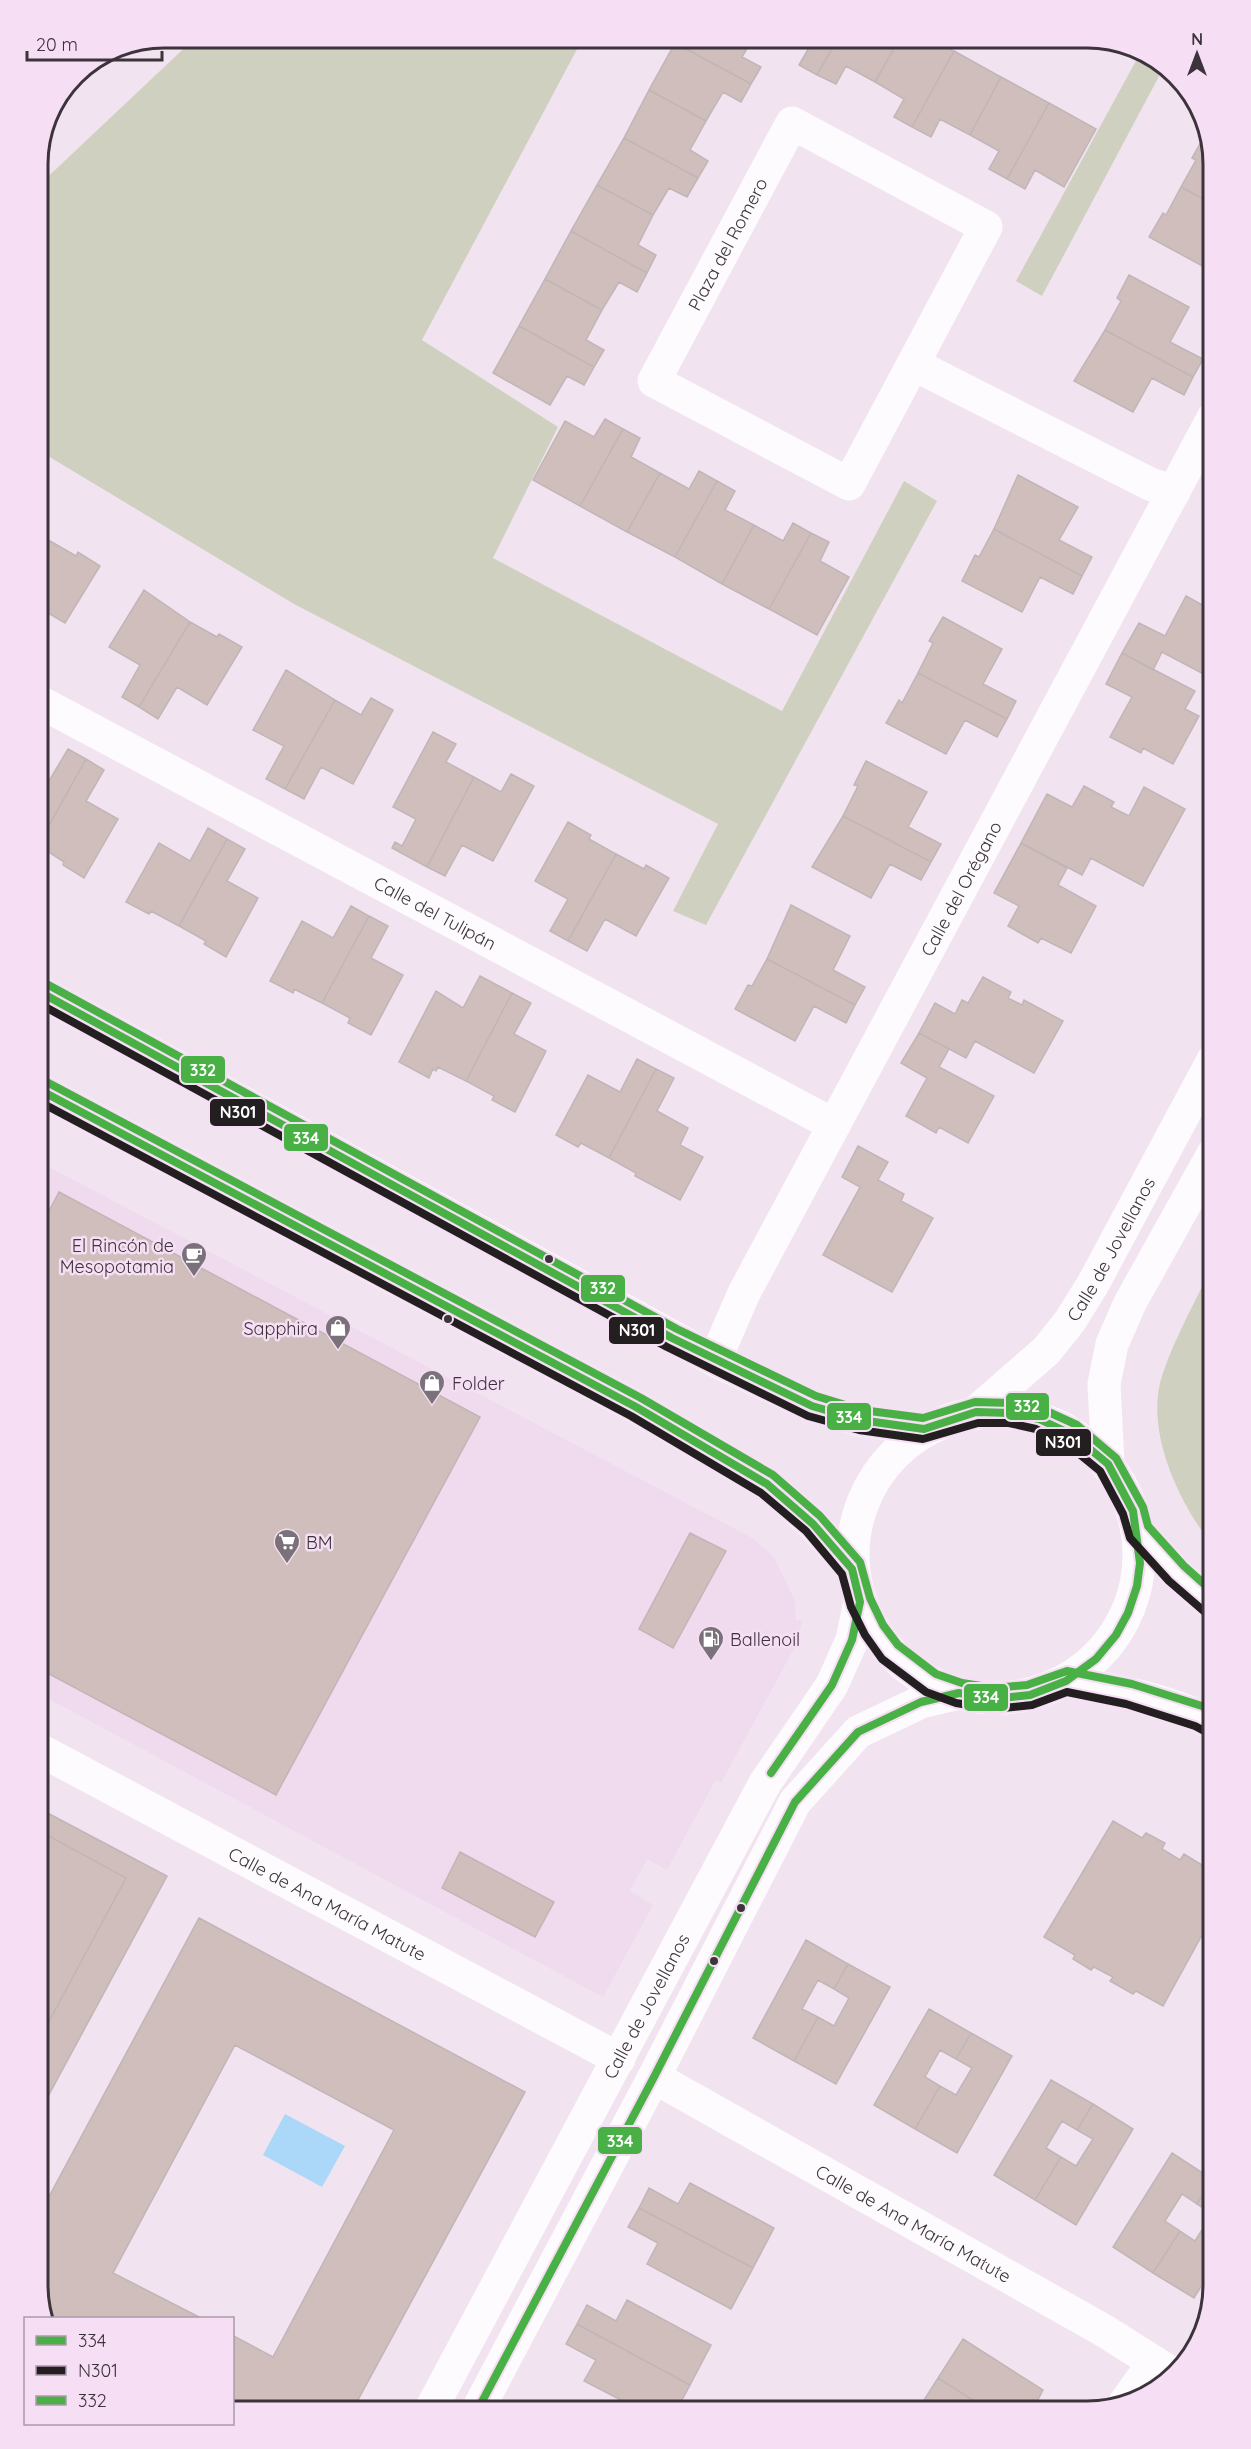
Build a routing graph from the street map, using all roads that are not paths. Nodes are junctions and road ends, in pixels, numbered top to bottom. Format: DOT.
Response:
graph roads {
  1 [pos="913,364"];
  2 [pos="1203,438"];
  3 [pos="1174,492"];
  4 [pos="48,706"];
  5 [pos="48,996"];
  6 [pos="1203,1080"];
  7 [pos="48,1094"];
  8 [pos="834,1125"];
  9 [pos="1203,1174"];
  10 [pos="715,1360"];
  11 [pos="976,1412"];
  12 [pos="924,1429"];
  13 [pos="1107,1464"];
  14 [pos="1138,1531"];
  15 [pos="852,1569"];
  16 [pos="1203,1596"];
  17 [pos="860,1602"];
  18 [pos="1066,1681"];
  19 [pos="959,1694"];
  20 [pos="1203,1718"];
  21 [pos="48,1754"];
  22 [pos="618,2060"];
  23 [pos="654,2077"];
  24 [pos="1162,2368"];
  25 [pos="1141,2388"];
  26 [pos="435,2401"];
  27 [pos="482,2401"];
  1 -- 1 [label="street, Plaza del Romero"];
  1 -- 3 [label="street"];
  2 -- 3 [label="street, Calle del Orégano"];
  3 -- 8 [label="street, Calle del Orégano"];
  4 -- 8 [label="street, Calle del Tulipán"];
  5 -- 10 [label="street"];
  6 -- 11 [label="street, Calle de Jovellanos"];
  7 -- 15 [label="street"];
  8 -- 10 [label="street, Calle del Orégano"];
  9 -- 13 [label="street"];
  10 -- 12 [label="street"];
  11 -- 12 [label="street"];
  11 -- 13 [label="street"];
  12 -- 15 [label="street"];
  13 -- 14 [label="street"];
  14 -- 16 [label="street"];
  14 -- 18 [label="street"];
  15 -- 17 [label="street"];
  17 -- 19 [label="street"];
  17 -- 22 [label="street, Calle de Jovellanos"];
  18 -- 19 [label="street"];
  18 -- 20 [label="street"];
  19 -- 23 [label="street"];
  21 -- 22 [label="street, Calle de Ana María Matute"];
  22 -- 26 [label="street, Calle de Jovellanos"];
  23 -- 24 [label="street, Calle de Ana María Matute"];
  23 -- 27 [label="street"];
  24 -- 25 [label="street"];
}
